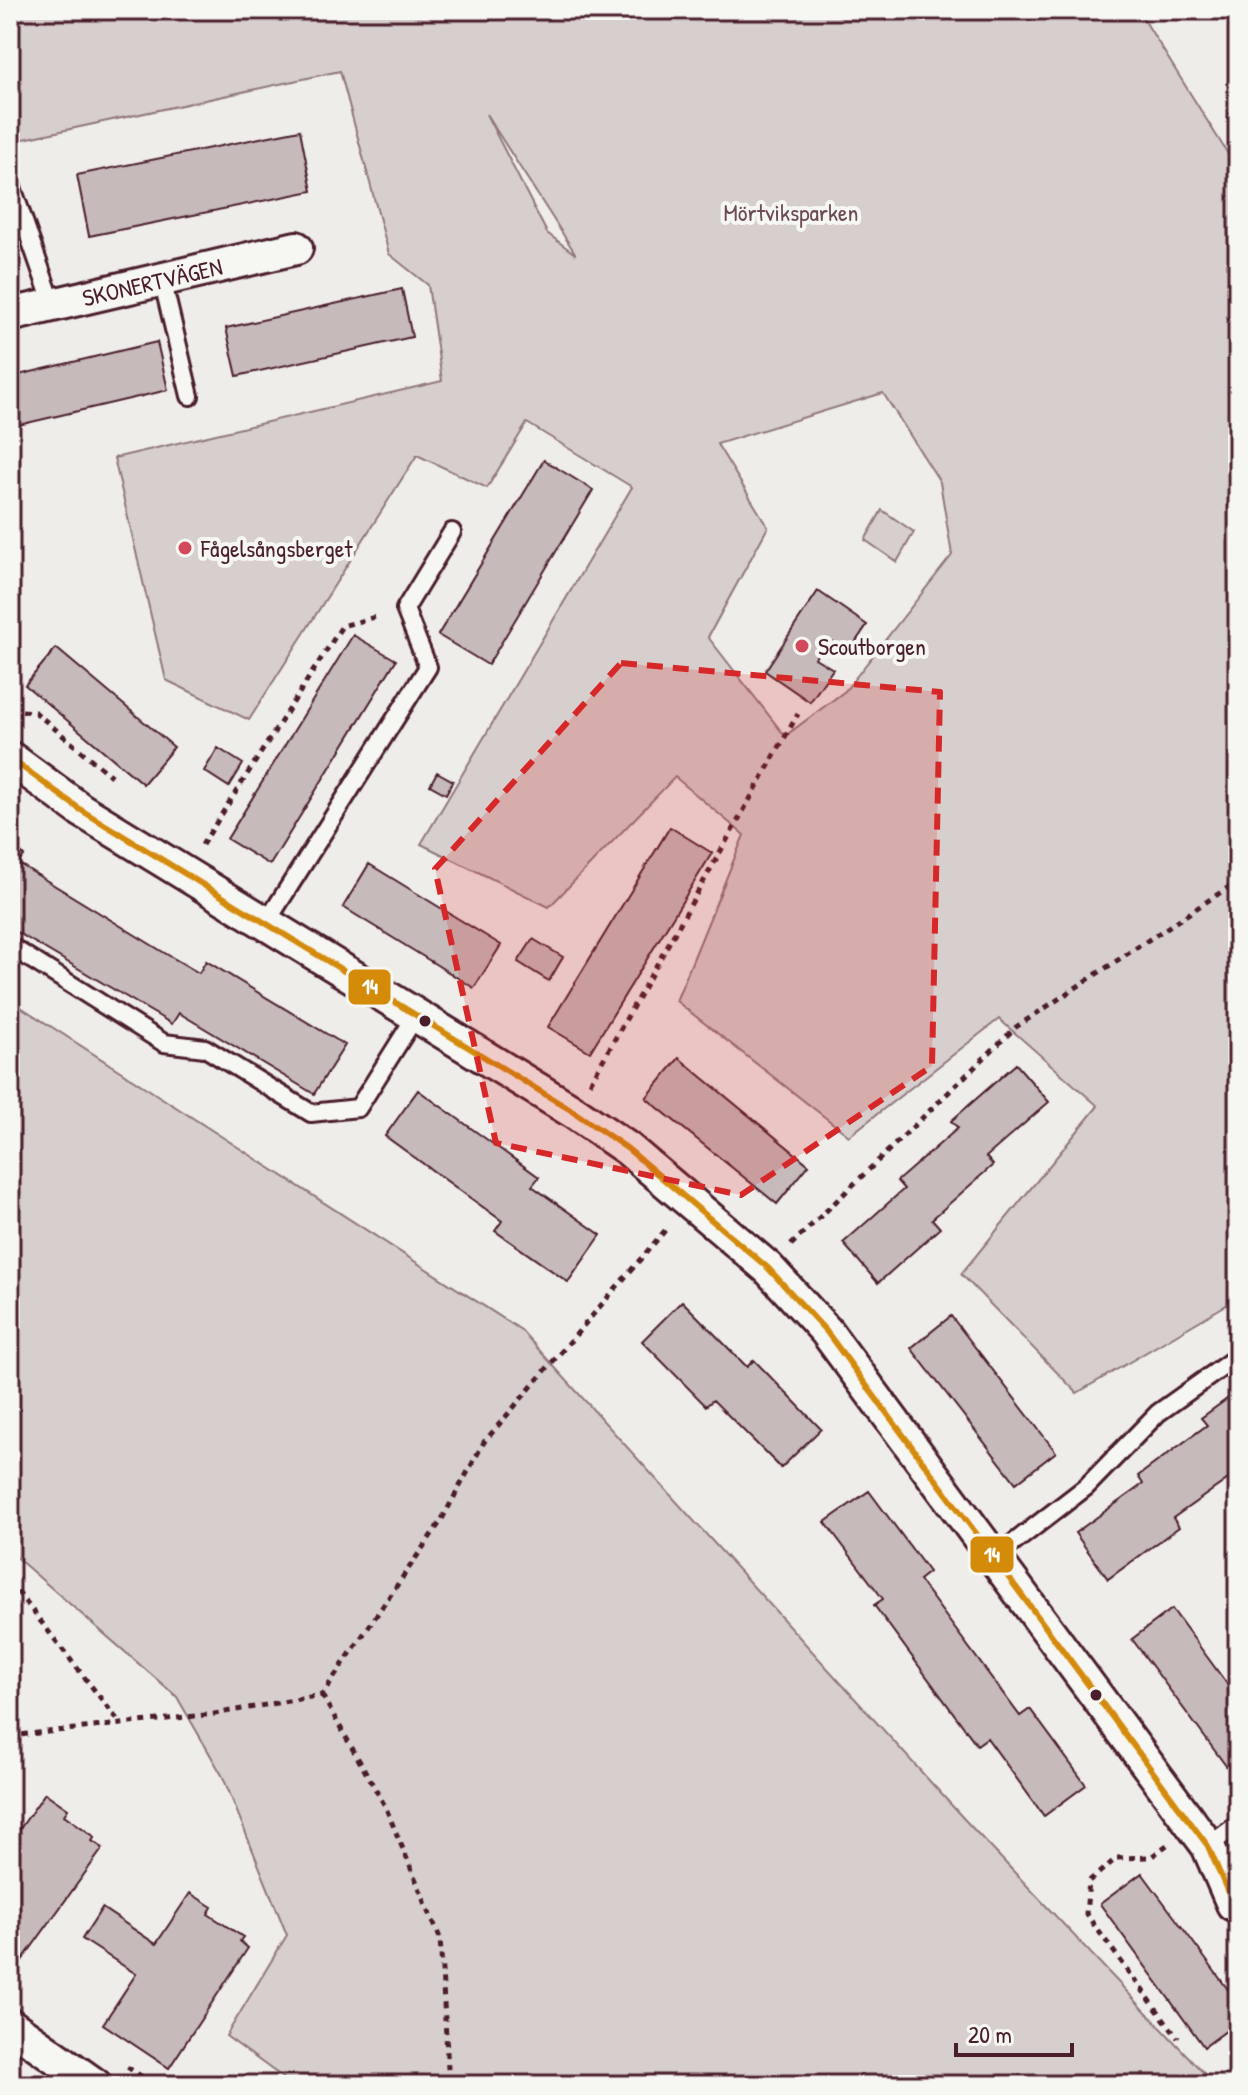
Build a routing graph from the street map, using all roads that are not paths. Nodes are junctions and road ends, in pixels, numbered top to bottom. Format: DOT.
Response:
graph roads {
  1 [pos="12,187"];
  2 [pos="296,248"];
  3 [pos="162,279"];
  4 [pos="53,305"];
  5 [pos="10,315"];
  6 [pos="190,396"];
  7 [pos="452,532"];
  8 [pos="10,758"];
  9 [pos="266,923"];
  10 [pos="10,946"];
  11 [pos="417,1014"];
  12 [pos="1238,1356"];
  13 [pos="994,1558"];
  14 [pos="1238,1824"];
  15 [pos="1201,1836"];
  16 [pos="1233,1904"];
  17 [pos="10,2025"];
  18 [pos="95,2085"];
  1 -- 4 [label="lane"];
  2 -- 3 [label="street, SKONERTVÄGEN"];
  3 -- 4 [label="street, SKONERTVÄGEN"];
  3 -- 6 [label="lane"];
  4 -- 5 [label="street, SKONERTVÄGEN"];
  7 -- 9 [label="lane"];
  8 -- 9 [label="street"];
  9 -- 11 [label="street"];
  10 -- 11 [label="lane"];
  11 -- 13 [label="street"];
  12 -- 13 [label="lane"];
  13 -- 15 [label="street"];
  14 -- 15 [label="lane"];
  15 -- 16 [label="street"];
  17 -- 18 [label="street"];
}
